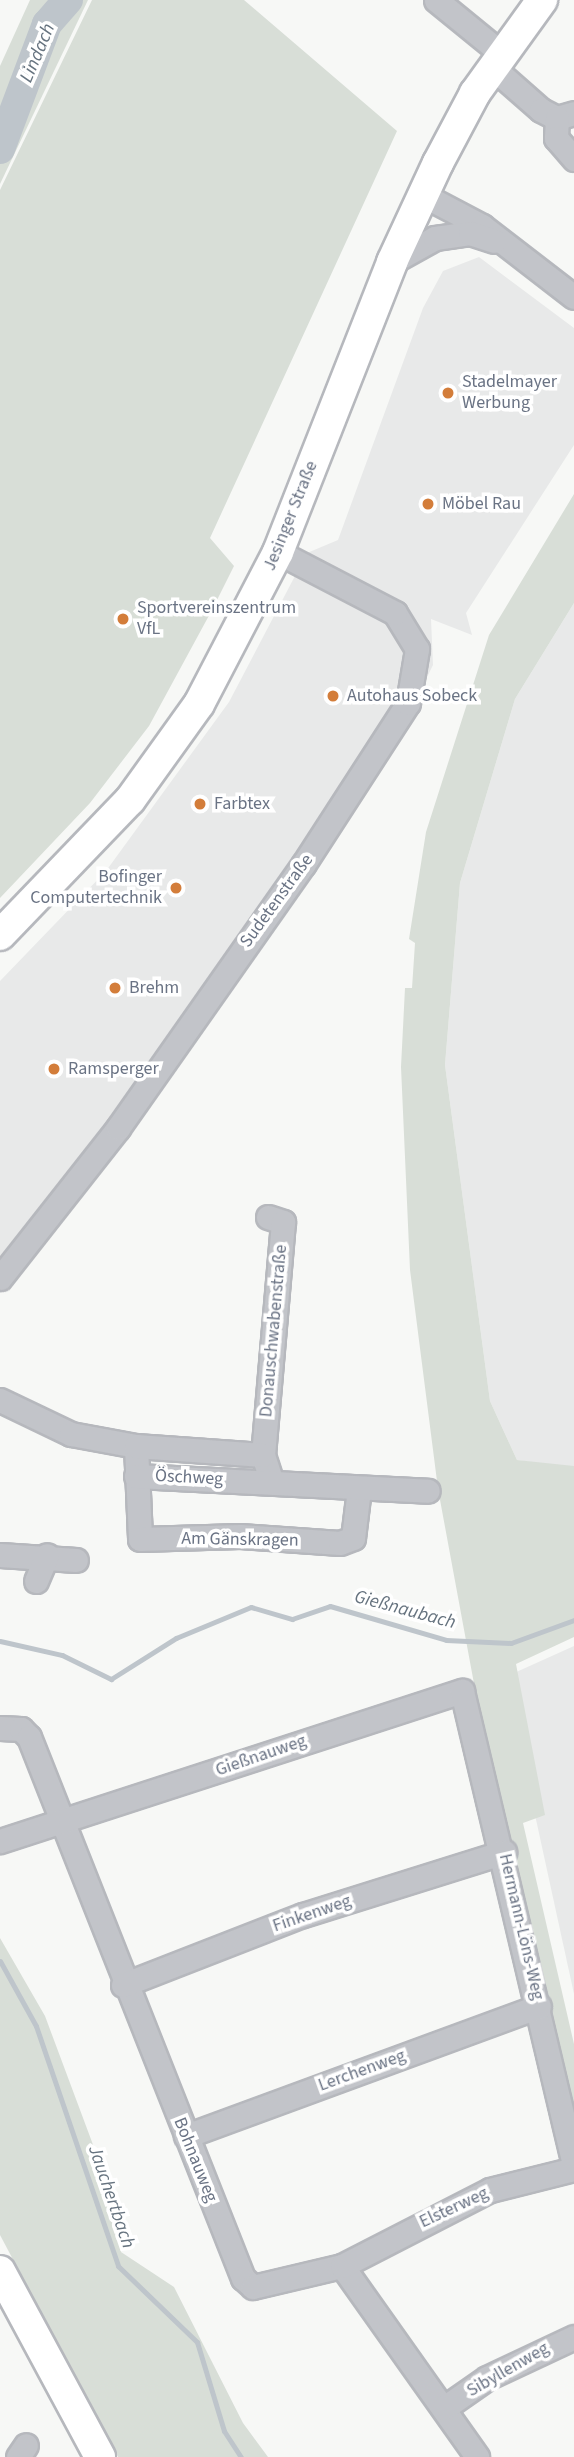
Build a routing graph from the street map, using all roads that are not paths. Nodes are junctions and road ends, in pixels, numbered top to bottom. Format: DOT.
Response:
graph roads {
  1 [pos="436,0"];
  2 [pos="542,0"];
  3 [pos="496,60"];
  4 [pos="566,115"];
  5 [pos="574,159"];
  6 [pos="423,195"];
  7 [pos="516,250"];
  8 [pos="392,262"];
  9 [pos="574,298"];
  10 [pos="278,552"];
  11 [pos="0,936"];
  12 [pos="268,1217"];
  13 [pos="0,1278"];
  14 [pos="0,1400"];
  15 [pos="136,1447"];
  16 [pos="263,1455"];
  17 [pos="136,1476"];
  18 [pos="272,1483"];
  19 [pos="359,1489"];
  20 [pos="428,1491"];
  21 [pos="0,1555"];
  22 [pos="47,1555"];
  23 [pos="76,1560"];
  24 [pos="36,1581"];
  25 [pos="462,1691"];
  26 [pos="10,1728"];
  27 [pos="60,1825"];
  28 [pos="0,1841"];
  29 [pos="504,1852"];
  30 [pos="123,1985"];
  31 [pos="539,2006"];
  32 [pos="186,2136"];
  33 [pos="574,2164"];
  34 [pos="574,2169"];
  35 [pos="342,2266"];
  36 [pos="0,2271"];
  37 [pos="574,2337"];
  38 [pos="444,2408"];
  39 [pos="100,2457"];
  40 [pos="477,2457"];
  1 -- 3 [label="street"];
  2 -- 3 [label="main road, Jesinger Straße"];
  3 -- 4 [label="street"];
  3 -- 6 [label="main road, Jesinger Straße"];
  4 -- 5 [label="street"];
  6 -- 7 [label="street"];
  6 -- 8 [label="main road, Jesinger Straße"];
  7 -- 8 [label="street"];
  7 -- 9 [label="street"];
  8 -- 10 [label="main road, Jesinger Straße"];
  10 -- 11 [label="main road, Jesinger Straße"];
  10 -- 13 [label="street, Sudetenstraße"];
  12 -- 16 [label="street, Donauschwabenstraße"];
  14 -- 15 [label="street, Öschweg"];
  15 -- 16 [label="street, Öschweg"];
  15 -- 17 [label="street, Öschweg"];
  16 -- 18 [label="street"];
  17 -- 18 [label="street, Öschweg"];
  17 -- 19 [label="street, Am Gänskragen"];
  18 -- 19 [label="street, Öschweg"];
  19 -- 20 [label="street, Öschweg"];
  21 -- 22 [label="street"];
  22 -- 23 [label="street"];
  22 -- 24 [label="street"];
  25 -- 27 [label="street, Gießnauweg"];
  25 -- 29 [label="street, Hermann-Löns-Weg"];
  26 -- 27 [label="street, Bohnauweg"];
  27 -- 28 [label="street, Gießnauweg"];
  27 -- 30 [label="street, Bohnauweg"];
  29 -- 30 [label="street, Finkenweg"];
  29 -- 31 [label="street, Hermann-Löns-Weg"];
  30 -- 32 [label="street, Bohnauweg"];
  31 -- 32 [label="street, Lerchenweg"];
  31 -- 33 [label="street, Hermann-Löns-Weg"];
  32 -- 35 [label="street, Bohnauweg"];
  34 -- 35 [label="street, Elsterweg"];
  35 -- 38 [label="street"];
  36 -- 39 [label="main road"];
  37 -- 38 [label="street, Sibyllenweg"];
  38 -- 40 [label="street"];
}
